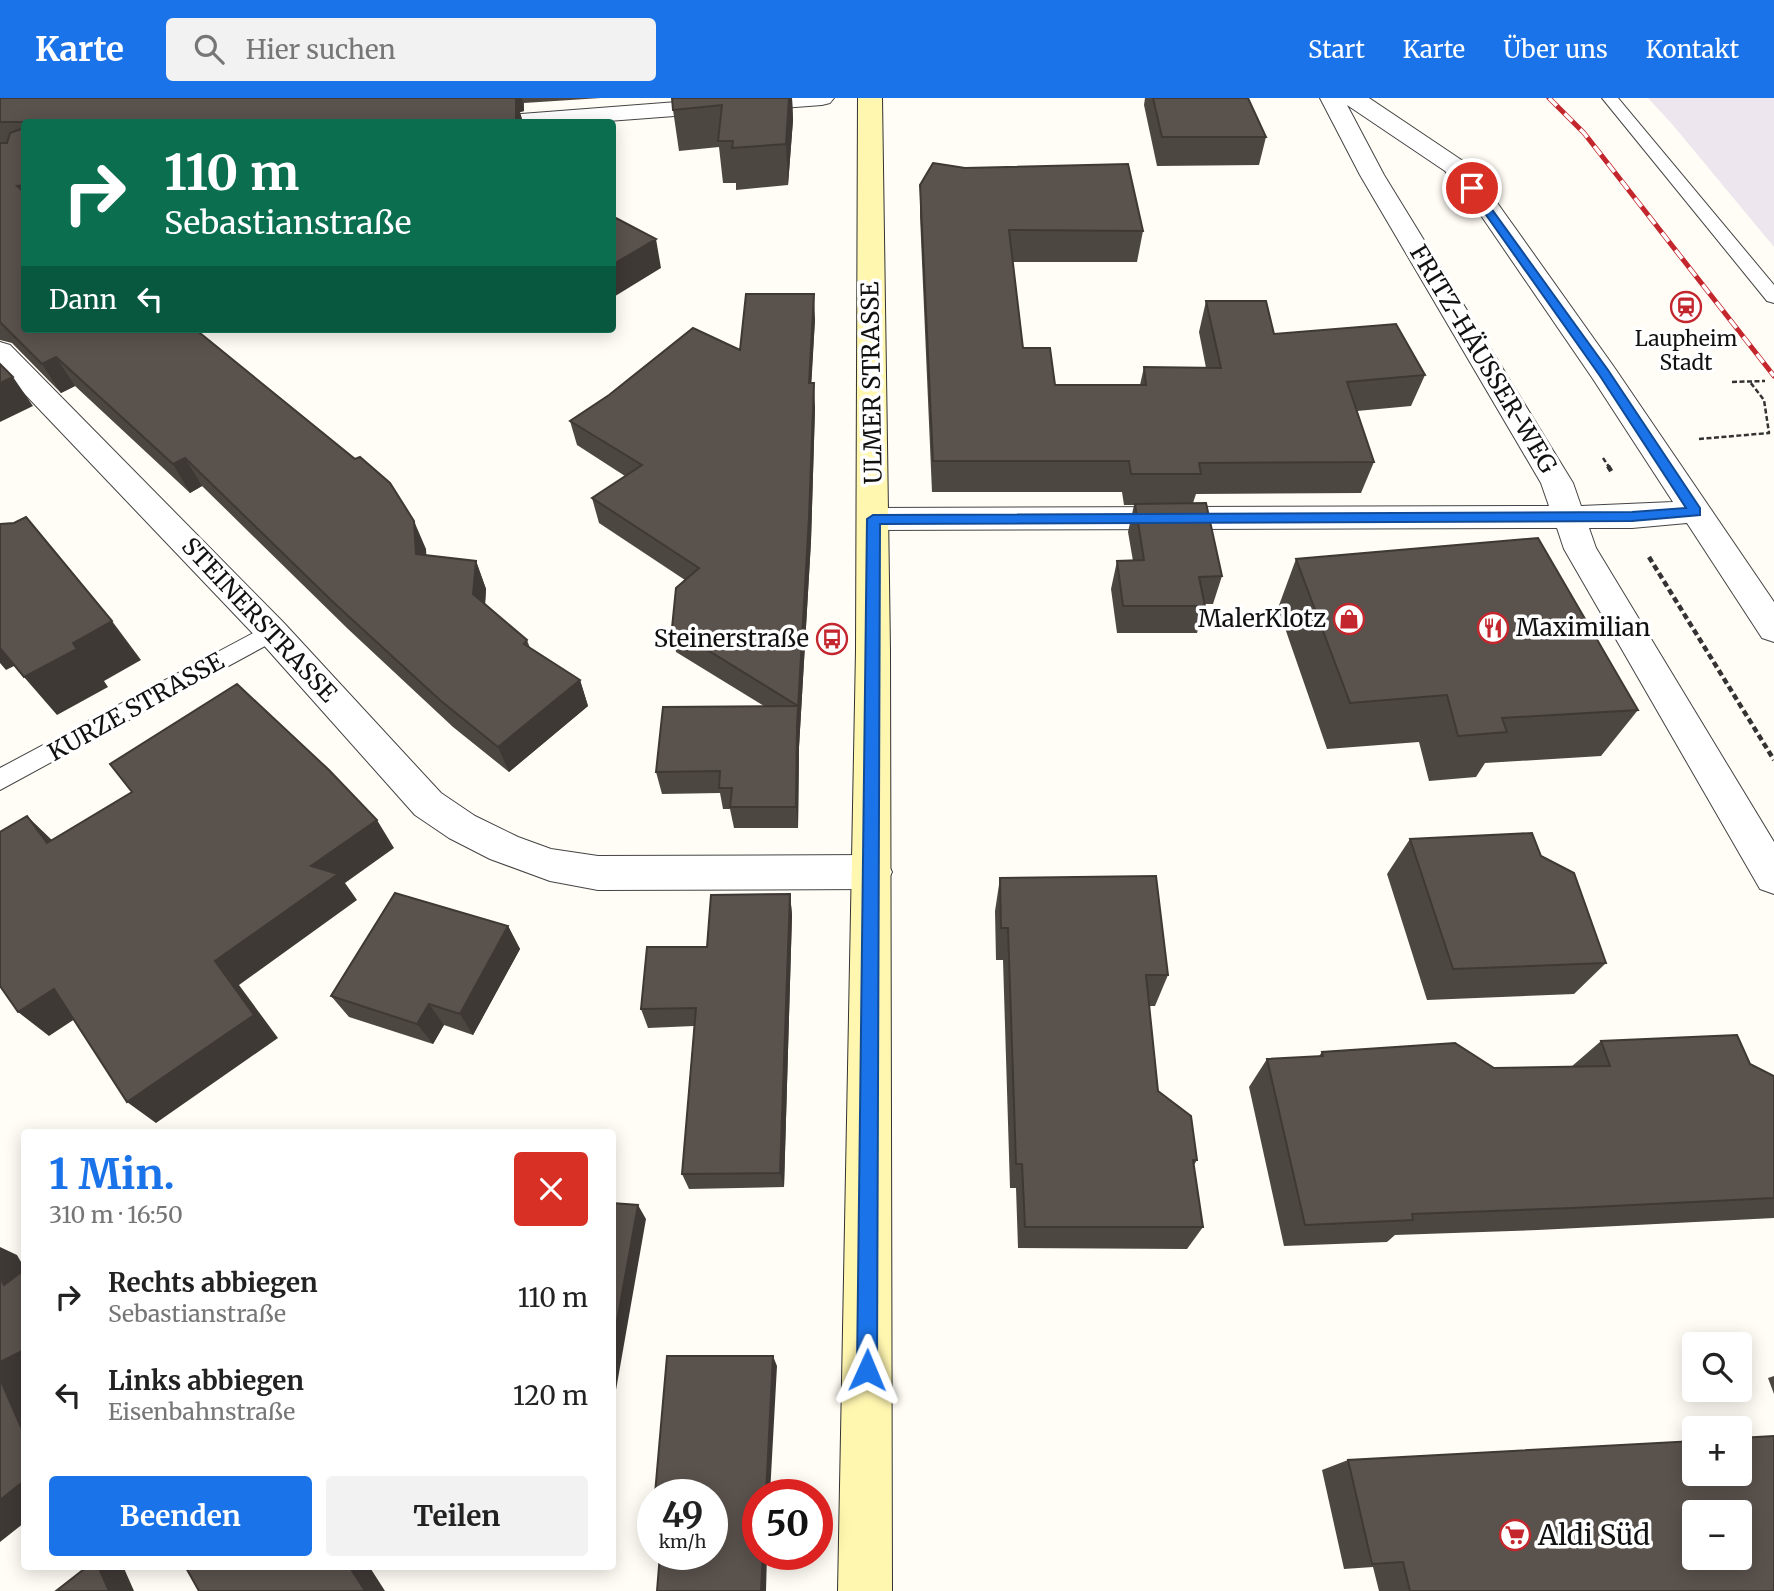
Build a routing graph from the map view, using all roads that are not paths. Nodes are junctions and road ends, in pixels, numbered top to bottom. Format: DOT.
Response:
graph roads {
  1 [pos="822,98"];
  2 [pos="870,98"];
  3 [pos="1332,98"];
  4 [pos="1353,98"];
  5 [pos="1610,98"];
  6 [pos="547,119"];
  7 [pos="1774,297"];
  8 [pos="0,351"];
  9 [pos="1695,511"];
  10 [pos="1570,517"];
  11 [pos="873,519"];
  12 [pos="1774,629"];
  13 [pos="272,632"];
  14 [pos="0,780"];
  15 [pos="872,872"];
  16 [pos="1774,877"];
  17 [pos="865,1591"];
  1 -- 6 [label="street"];
  2 -- 11 [label="main road, ULMER STRASSE"];
  3 -- 10 [label="street, FRITZ-HÄUSSER-WEG"];
  4 -- 9 [label="street"];
  5 -- 7 [label="lane"];
  8 -- 13 [label="street, STEINERSTRASSE"];
  9 -- 10 [label="street"];
  9 -- 12 [label="street"];
  10 -- 11 [label="street"];
  10 -- 16 [label="street, FRITZ-HÄUSSER-WEG"];
  11 -- 15 [label="main road, ULMER STRASSE"];
  13 -- 14 [label="lane, KURZE STRASSE"];
  13 -- 15 [label="street, STEINERSTRASSE"];
  15 -- 17 [label="main road, ULMER STRASSE"];
}
